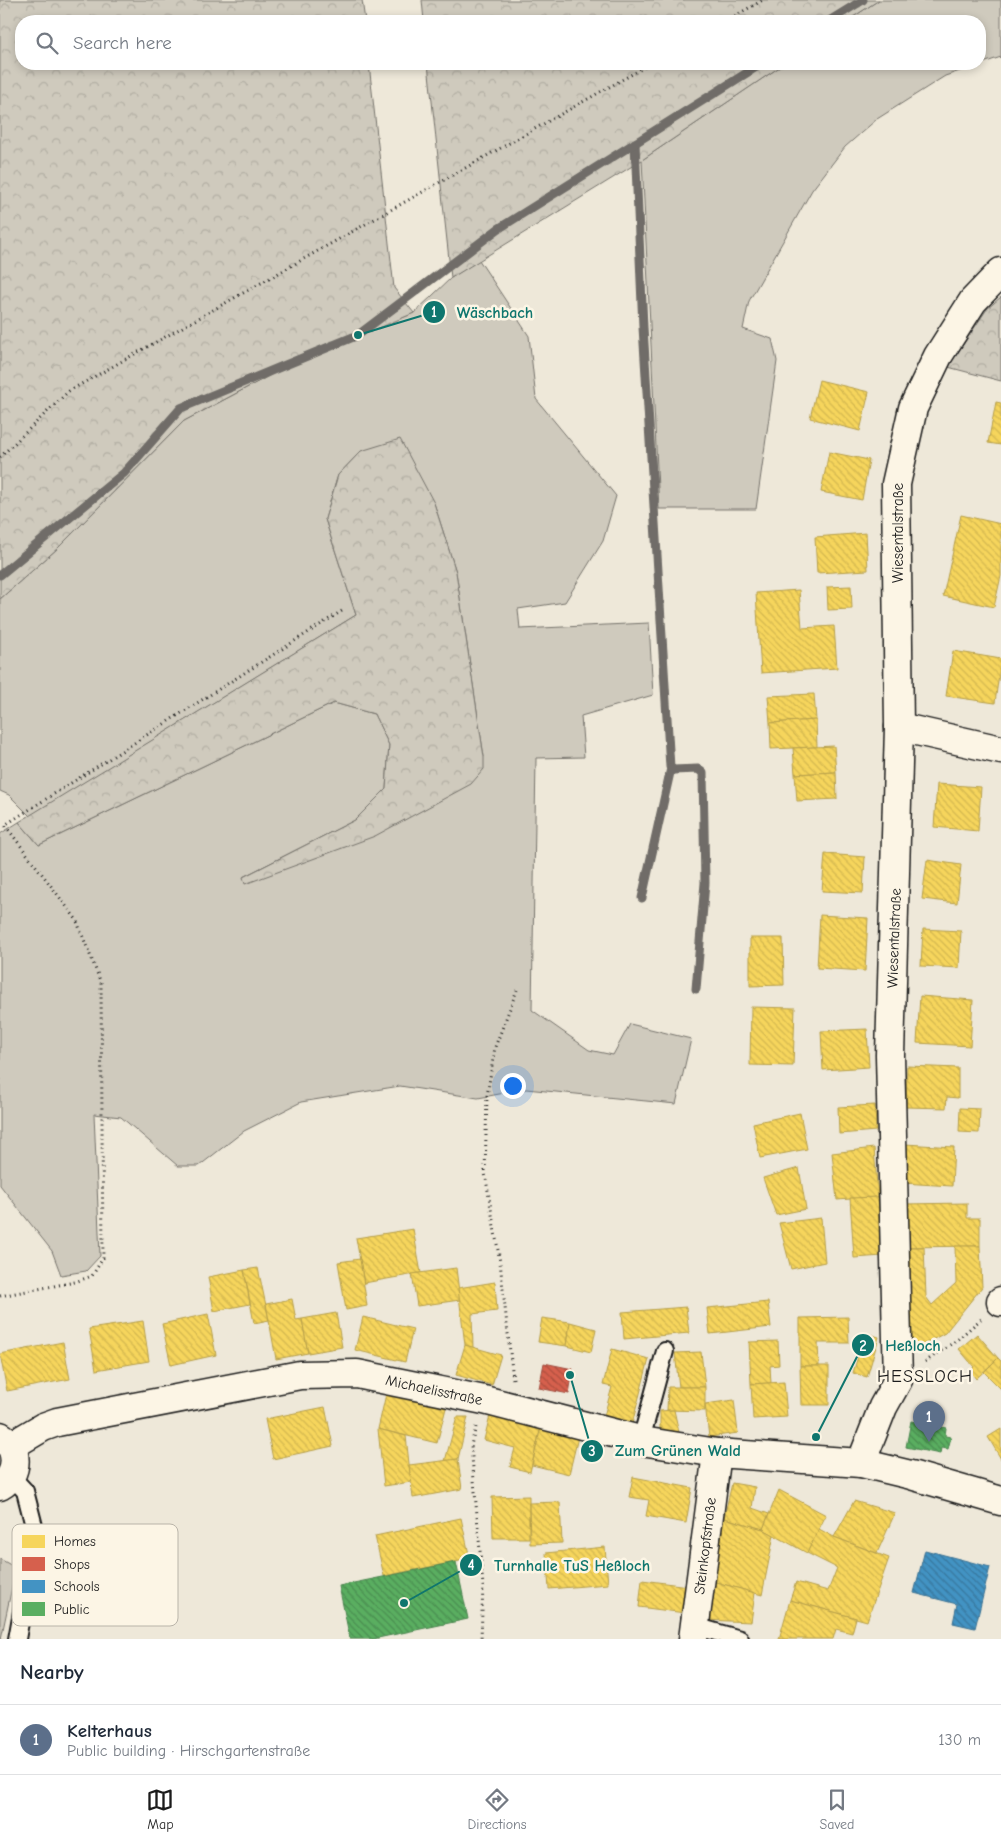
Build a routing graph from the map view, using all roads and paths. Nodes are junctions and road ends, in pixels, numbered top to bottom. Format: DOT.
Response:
graph roads {
  1 [pos="763,0"];
  2 [pos="737,15"];
  3 [pos="639,70"];
  4 [pos="1001,272"];
  5 [pos="0,457"];
  6 [pos="342,611"];
  7 [pos="899,727"];
  8 [pos="1001,750"];
  9 [pos="517,990"];
  10 [pos="0,1296"];
  11 [pos="1001,1302"];
  12 [pos="665,1351"];
  13 [pos="898,1380"];
  14 [pos="484,1400"];
  15 [pos="516,1408"];
  16 [pos="641,1440"];
  17 [pos="6,1441"];
  18 [pos="717,1453"];
  19 [pos="861,1463"];
  20 [pos="6,1481"];
  21 [pos="1001,1500"];
  22 [pos="34,1524"];
  23 [pos="19,1626"];
  24 [pos="694,1632"];
  25 [pos="17,1639"];
  26 [pos="481,1639"];
  27 [pos="740,1639"];
  1 -- 2 [label="path"];
  3 -- 5 [label="path"];
  4 -- 7 [label="street, Wiesentalstraße"];
  6 -- 10 [label="path"];
  7 -- 8 [label="street"];
  7 -- 13 [label="street, Wiesentalstraße"];
  9 -- 15 [label="path"];
  11 -- 13 [label="path"];
  12 -- 16 [label="lane"];
  13 -- 19 [label="street"];
  14 -- 15 [label="street, Michaelisstraße"];
  14 -- 17 [label="street, Michaelisstraße"];
  14 -- 26 [label="path"];
  15 -- 16 [label="street, Michaelisstraße"];
  16 -- 18 [label="street, Michaelisstraße"];
  17 -- 20 [label="street"];
  18 -- 19 [label="street, Michaelisstraße"];
  18 -- 24 [label="street, Steinkopfstraße"];
  19 -- 21 [label="street, Michaelisstraße"];
  20 -- 22 [label="lane"];
  23 -- 25 [label="lane"];
  24 -- 27 [label="lane"];
}
